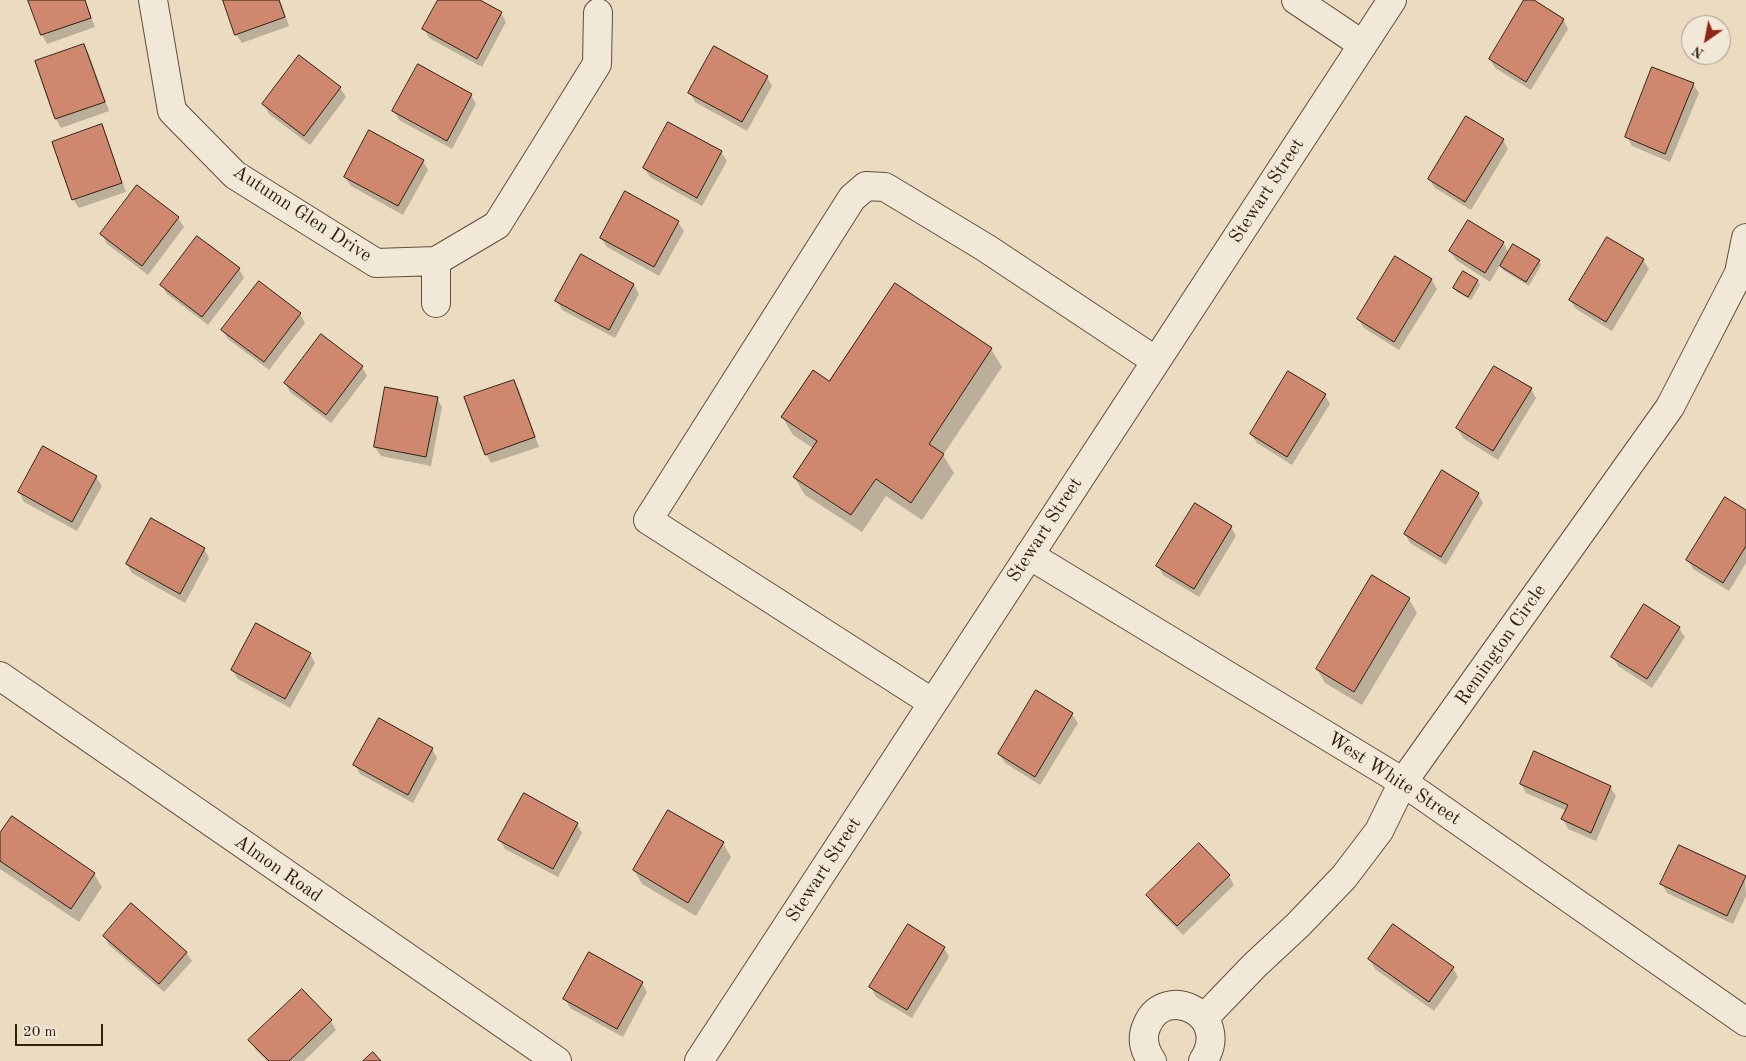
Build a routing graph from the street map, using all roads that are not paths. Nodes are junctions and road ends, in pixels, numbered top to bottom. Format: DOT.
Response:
graph roads {
  1 [pos="153,0"];
  2 [pos="1296,0"];
  3 [pos="1389,1"];
  4 [pos="598,13"];
  5 [pos="1363,45"];
  6 [pos="1746,238"];
  7 [pos="436,261"];
  8 [pos="436,304"];
  9 [pos="1156,361"];
  10 [pos="1029,555"];
  11 [pos="0,676"];
  12 [pos="933,703"];
  13 [pos="1403,782"];
  14 [pos="1204,1018"];
  15 [pos="1746,1022"];
  16 [pos="557,1061"];
  17 [pos="699,1061"];
  18 [pos="1152,1061"];
  19 [pos="1203,1061"];
  1 -- 7 [label="street, Autumn Glen Drive"];
  2 -- 5 [label="street"];
  3 -- 5 [label="street, Stewart Street"];
  4 -- 7 [label="street, Autumn Glen Drive"];
  5 -- 9 [label="street, Stewart Street"];
  6 -- 13 [label="street, Remington Circle"];
  7 -- 8 [label="street"];
  9 -- 10 [label="street, Stewart Street"];
  9 -- 12 [label="street"];
  10 -- 12 [label="street, Stewart Street"];
  10 -- 13 [label="street, West White Street"];
  11 -- 16 [label="street, Almon Road"];
  12 -- 17 [label="street, Stewart Street"];
  13 -- 14 [label="street, Remington Circle"];
  13 -- 15 [label="street, West White Street"];
  14 -- 18 [label="street"];
  14 -- 19 [label="street"];
}
